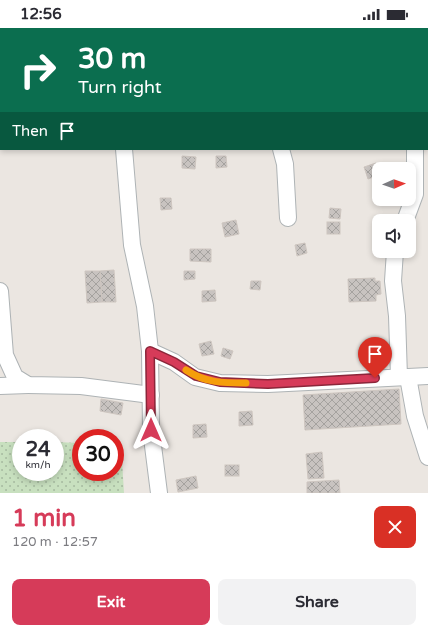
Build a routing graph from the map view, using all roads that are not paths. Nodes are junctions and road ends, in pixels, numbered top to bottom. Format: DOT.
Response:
graph roads {
  1 [pos="124,150"];
  2 [pos="281,150"];
  3 [pos="415,150"];
  4 [pos="408,214"];
  5 [pos="288,218"];
  6 [pos="395,258"];
  7 [pos="0,291"];
  8 [pos="150,351"];
  9 [pos="428,376"];
  10 [pos="403,377"];
  11 [pos="28,385"];
  12 [pos="0,386"];
  13 [pos="151,395"];
  14 [pos="428,458"];
  15 [pos="159,493"];
  1 -- 8 [label="street"];
  2 -- 5 [label="street"];
  3 -- 4 [label="street"];
  6 -- 10 [label="street"];
  7 -- 11 [label="street"];
  8 -- 10 [label="street"];
  8 -- 13 [label="street"];
  9 -- 10 [label="street"];
  10 -- 14 [label="street"];
  11 -- 12 [label="street"];
  11 -- 13 [label="street"];
  13 -- 15 [label="street"];
}
